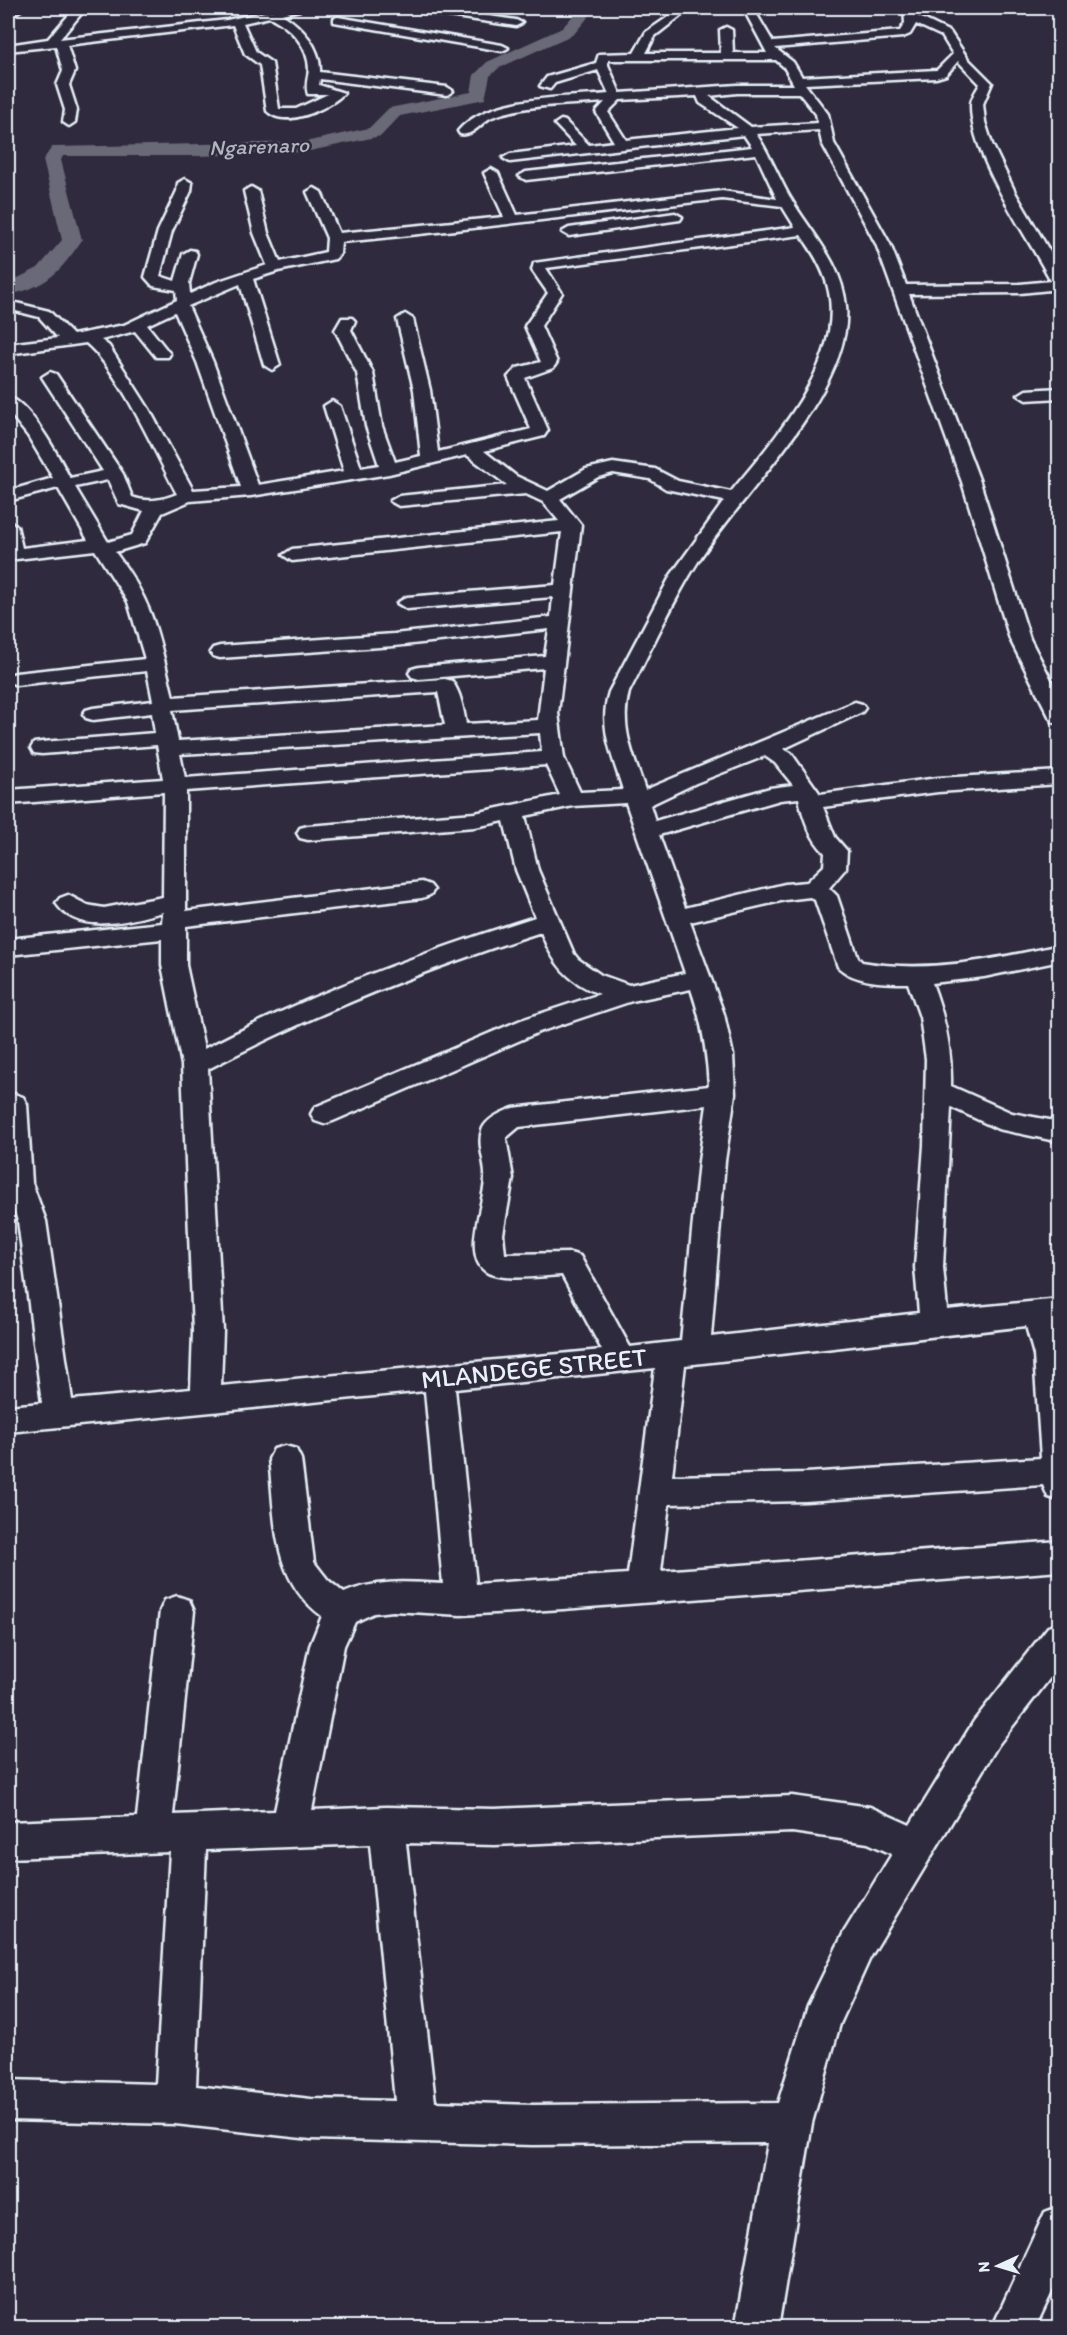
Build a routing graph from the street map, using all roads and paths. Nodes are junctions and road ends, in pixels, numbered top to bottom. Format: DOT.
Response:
graph roads {
  1 [pos="18,8"];
  2 [pos="80,8"];
  3 [pos="296,8"];
  4 [pos="492,8"];
  5 [pos="672,8"];
  6 [pos="748,8"];
  7 [pos="513,10"];
  8 [pos="369,12"];
  9 [pos="271,13"];
  10 [pos="413,13"];
  11 [pos="911,13"];
  12 [pos="8,15"];
  13 [pos="338,20"];
  14 [pos="237,21"];
  15 [pos="516,23"];
  16 [pos="439,24"];
  17 [pos="457,28"];
  18 [pos="726,30"];
  19 [pos="297,31"];
  20 [pos="476,31"];
  21 [pos="695,41"];
  22 [pos="61,43"];
  23 [pos="48,44"];
  24 [pos="8,48"];
  25 [pos="502,48"];
  26 [pos="774,51"];
  27 [pos="960,54"];
  28 [pos="640,56"];
  29 [pos="699,56"];
  30 [pos="728,57"];
  31 [pos="313,61"];
  32 [pos="330,64"];
  33 [pos="602,65"];
  34 [pos="656,67"];
  35 [pos="313,85"];
  36 [pos="800,85"];
  37 [pos="546,86"];
  38 [pos="447,91"];
  39 [pos="704,92"];
  40 [pos="616,97"];
  41 [pos="69,122"];
  42 [pos="561,124"];
  43 [pos="825,126"];
  44 [pos="747,130"];
  45 [pos="464,131"];
  46 [pos="536,142"];
  47 [pos="622,144"];
  48 [pos="585,148"];
  49 [pos="760,150"];
  50 [pos="548,153"];
  51 [pos="510,158"];
  52 [pos="588,168"];
  53 [pos="491,173"];
  54 [pos="526,176"];
  55 [pos="185,183"];
  56 [pos="600,189"];
  57 [pos="251,190"];
  58 [pos="314,192"];
  59 [pos="778,202"];
  60 [pos="726,211"];
  61 [pos="694,215"];
  62 [pos="512,220"];
  63 [pos="804,230"];
  64 [pos="569,232"];
  65 [pos="334,238"];
  66 [pos="190,254"];
  67 [pos="275,267"];
  68 [pos="245,277"];
  69 [pos="1059,284"];
  70 [pos="181,285"];
  71 [pos="900,290"];
  72 [pos="183,304"];
  73 [pos="8,305"];
  74 [pos="405,319"];
  75 [pos="347,321"];
  76 [pos="138,324"];
  77 [pos="88,338"];
  78 [pos="69,340"];
  79 [pos="8,350"];
  80 [pos="162,354"];
  81 [pos="272,365"];
  82 [pos="50,377"];
  83 [pos="1059,393"];
  84 [pos="1026,395"];
  85 [pos="8,402"];
  86 [pos="332,406"];
  87 [pos="471,449"];
  88 [pos="430,459"];
  89 [pos="389,469"];
  90 [pos="114,474"];
  91 [pos="354,474"];
  92 [pos="64,483"];
  93 [pos="525,489"];
  94 [pos="250,491"];
  95 [pos="8,496"];
  96 [pos="187,496"];
  97 [pos="549,498"];
  98 [pos="736,498"];
  99 [pos="399,501"];
  100 [pos="161,505"];
  101 [pos="572,525"];
  102 [pos="8,526"];
  103 [pos="102,547"];
  104 [pos="11,554"];
  105 [pos="292,555"];
  106 [pos="564,590"];
  107 [pos="407,603"];
  108 [pos="559,622"];
  109 [pos="220,652"];
  110 [pos="555,661"];
  111 [pos="155,664"];
  112 [pos="16,679"];
  113 [pos="309,693"];
  114 [pos="163,705"];
  115 [pos="855,708"];
  116 [pos="93,714"];
  117 [pos="1059,718"];
  118 [pos="549,726"];
  119 [pos="456,730"];
  120 [pos="168,743"];
  121 [pos="767,747"];
  122 [pos="42,748"];
  123 [pos="553,758"];
  124 [pos="1059,777"];
  125 [pos="175,784"];
  126 [pos="809,796"];
  127 [pos="8,797"];
  128 [pos="573,799"];
  129 [pos="635,800"];
  130 [pos="513,814"];
  131 [pos="647,831"];
  132 [pos="309,833"];
  133 [pos="814,889"];
  134 [pos="422,891"];
  135 [pos="68,903"];
  136 [pos="173,917"];
  137 [pos="677,918"];
  138 [pos="549,921"];
  139 [pos="8,947"];
  140 [pos="1059,953"];
  141 [pos="916,975"];
  142 [pos="699,979"];
  143 [pos="629,993"];
  144 [pos="195,1065"];
  145 [pos="939,1091"];
  146 [pos="722,1094"];
  147 [pos="14,1104"];
  148 [pos="324,1114"];
  149 [pos="1059,1132"];
  150 [pos="13,1184"];
  151 [pos="1048,1312"];
  152 [pos="934,1323"];
  153 [pos="684,1352"];
  154 [pos="622,1360"];
  155 [pos="439,1378"];
  156 [pos="206,1399"];
  157 [pos="59,1413"];
  158 [pos="8,1419"];
  159 [pos="285,1459"];
  160 [pos="1058,1479"];
  161 [pos="656,1491"];
  162 [pos="1059,1556"];
  163 [pos="643,1586"];
  164 [pos="461,1600"];
  165 [pos="177,1611"];
  166 [pos="343,1611"];
  167 [pos="1059,1638"];
  168 [pos="386,1825"];
  169 [pos="290,1828"];
  170 [pos="171,1833"];
  171 [pos="8,1840"];
  172 [pos="916,1846"];
  173 [pos="8,2100"];
  174 [pos="175,2104"];
  175 [pos="417,2121"];
  176 [pos="792,2123"];
  177 [pos="1059,2227"];
  178 [pos="756,2328"];
  179 [pos="1013,2328"];
  1 -- 12 [label="street"];
  2 -- 23 [label="street"];
  3 -- 9 [label="street"];
  4 -- 7 [label="street"];
  5 -- 28 [label="street"];
  6 -- 26 [label="street"];
  8 -- 13 [label="street"];
  9 -- 14 [label="street"];
  9 -- 19 [label="street"];
  10 -- 15 [label="street"];
  10 -- 16 [label="street"];
  11 -- 26 [label="street"];
  11 -- 27 [label="street"];
  13 -- 19 [label="street"];
  13 -- 25 [label="street"];
  14 -- 22 [label="street"];
  14 -- 35 [label="street"];
  17 -- 20 [label="street"];
  18 -- 30 [label="street"];
  19 -- 31 [label="street"];
  21 -- 29 [label="street"];
  22 -- 23 [label="street"];
  22 -- 41 [label="street"];
  23 -- 24 [label="street"];
  26 -- 30 [label="street"];
  26 -- 36 [label="street"];
  27 -- 36 [label="street"];
  27 -- 69 [label="street"];
  28 -- 29 [label="street"];
  28 -- 33 [label="street"];
  28 -- 34 [label="street"];
  29 -- 30 [label="street"];
  31 -- 32 [label="street"];
  31 -- 35 [label="street"];
  33 -- 37 [label="street"];
  33 -- 40 [label="street"];
  35 -- 38 [label="street"];
  36 -- 39 [label="street"];
  36 -- 43 [label="street"];
  39 -- 40 [label="street"];
  39 -- 44 [label="street"];
  40 -- 45 [label="street"];
  40 -- 47 [label="street"];
  42 -- 48 [label="street"];
  43 -- 44 [label="street"];
  43 -- 71 [label="street"];
  44 -- 47 [label="street"];
  44 -- 49 [label="street"];
  46 -- 50 [label="street"];
  47 -- 48 [label="street"];
  48 -- 50 [label="street"];
  49 -- 52 [label="street"];
  49 -- 59 [label="street"];
  50 -- 51 [label="street"];
  52 -- 54 [label="street"];
  52 -- 56 [label="street"];
  53 -- 62 [label="street"];
  55 -- 70 [label="street"];
  57 -- 67 [label="street"];
  58 -- 65 [label="street"];
  59 -- 60 [label="street"];
  59 -- 62 [label="street"];
  59 -- 63 [label="street"];
  61 -- 64 [label="street"];
  62 -- 65 [label="street"];
  63 -- 87 [label="street"];
  63 -- 98 [label="street"];
  65 -- 67 [label="street"];
  66 -- 70 [label="street"];
  67 -- 68 [label="street"];
  68 -- 72 [label="street"];
  68 -- 81 [label="street"];
  69 -- 71 [label="street"];
  70 -- 72 [label="street"];
  71 -- 117 [label="street"];
  72 -- 76 [label="street"];
  72 -- 94 [label="street"];
  73 -- 78 [label="street"];
  74 -- 88 [label="street"];
  75 -- 89 [label="street"];
  76 -- 77 [label="street"];
  76 -- 80 [label="street"];
  77 -- 78 [label="street"];
  77 -- 96 [label="street"];
  78 -- 79 [label="street"];
  82 -- 90 [label="street"];
  83 -- 84 [label="street"];
  85 -- 92 [label="street"];
  86 -- 91 [label="street"];
  87 -- 88 [label="street"];
  87 -- 93 [label="street"];
  88 -- 89 [label="street"];
  89 -- 91 [label="street"];
  90 -- 92 [label="street"];
  90 -- 100 [label="street"];
  91 -- 94 [label="street"];
  92 -- 95 [label="street"];
  92 -- 103 [label="street"];
  93 -- 97 [label="street"];
  93 -- 99 [label="street"];
  94 -- 96 [label="street"];
  96 -- 100 [label="street"];
  97 -- 98 [label="street"];
  97 -- 101 [label="street"];
  98 -- 129 [label="street"];
  100 -- 103 [label="street"];
  101 -- 105 [label="street"];
  101 -- 106 [label="street"];
  102 -- 104 [label="street"];
  103 -- 104 [label="street"];
  103 -- 111 [label="street"];
  106 -- 107 [label="street"];
  106 -- 108 [label="street"];
  108 -- 109 [label="street"];
  108 -- 110 [label="street"];
  110 -- 113 [label="street"];
  110 -- 118 [label="street"];
  111 -- 112 [label="street"];
  111 -- 114 [label="street"];
  113 -- 114 [label="street"];
  113 -- 119 [label="street"];
  114 -- 116 [label="street"];
  114 -- 120 [label="street"];
  115 -- 121 [label="street"];
  118 -- 119 [label="street"];
  118 -- 123 [label="street"];
  119 -- 120 [label="street"];
  120 -- 122 [label="street"];
  120 -- 125 [label="street"];
  121 -- 126 [label="street"];
  121 -- 129 [label="street"];
  123 -- 125 [label="street"];
  123 -- 128 [label="street"];
  124 -- 126 [label="street"];
  125 -- 127 [label="street"];
  125 -- 136 [label="street"];
  126 -- 131 [label="street"];
  126 -- 133 [label="street"];
  128 -- 129 [label="street"];
  128 -- 130 [label="street"];
  129 -- 131 [label="street"];
  130 -- 132 [label="street"];
  130 -- 138 [label="street"];
  131 -- 137 [label="street"];
  133 -- 137 [label="street"];
  133 -- 141 [label="street"];
  134 -- 136 [label="street"];
  135 -- 136 [label="street"];
  136 -- 139 [label="street"];
  136 -- 144 [label="street"];
  137 -- 142 [label="street"];
  138 -- 143 [label="street"];
  138 -- 144 [label="street"];
  140 -- 141 [label="street"];
  141 -- 145 [label="street"];
  142 -- 143 [label="street"];
  142 -- 146 [label="street"];
  143 -- 148 [label="street"];
  144 -- 156 [label="street"];
  145 -- 149 [label="street"];
  145 -- 152 [label="street"];
  146 -- 153 [label="street"];
  146 -- 154 [label="street"];
  147 -- 150 [label="street"];
  150 -- 157 [label="street"];
  151 -- 152 [label="street, MLANDEGE STREET"];
  151 -- 160 [label="street"];
  152 -- 153 [label="street, MLANDEGE STREET"];
  153 -- 154 [label="street, MLANDEGE STREET"];
  153 -- 161 [label="street"];
  154 -- 155 [label="street, MLANDEGE STREET"];
  155 -- 156 [label="street, MLANDEGE STREET"];
  155 -- 164 [label="street"];
  156 -- 157 [label="street, MLANDEGE STREET"];
  157 -- 158 [label="street, MLANDEGE STREET"];
  159 -- 166 [label="street"];
  160 -- 161 [label="street"];
  161 -- 163 [label="street"];
  162 -- 163 [label="street"];
  163 -- 164 [label="street"];
  164 -- 166 [label="street"];
  165 -- 170 [label="street"];
  166 -- 169 [label="street"];
  167 -- 172 [label="street"];
  168 -- 169 [label="street"];
  168 -- 172 [label="street"];
  168 -- 175 [label="street"];
  169 -- 170 [label="street"];
  170 -- 171 [label="street"];
  170 -- 174 [label="street"];
  172 -- 176 [label="street"];
  173 -- 174 [label="street"];
  174 -- 175 [label="street"];
  175 -- 176 [label="street"];
  176 -- 178 [label="street"];
  177 -- 179 [label="street"];
}
